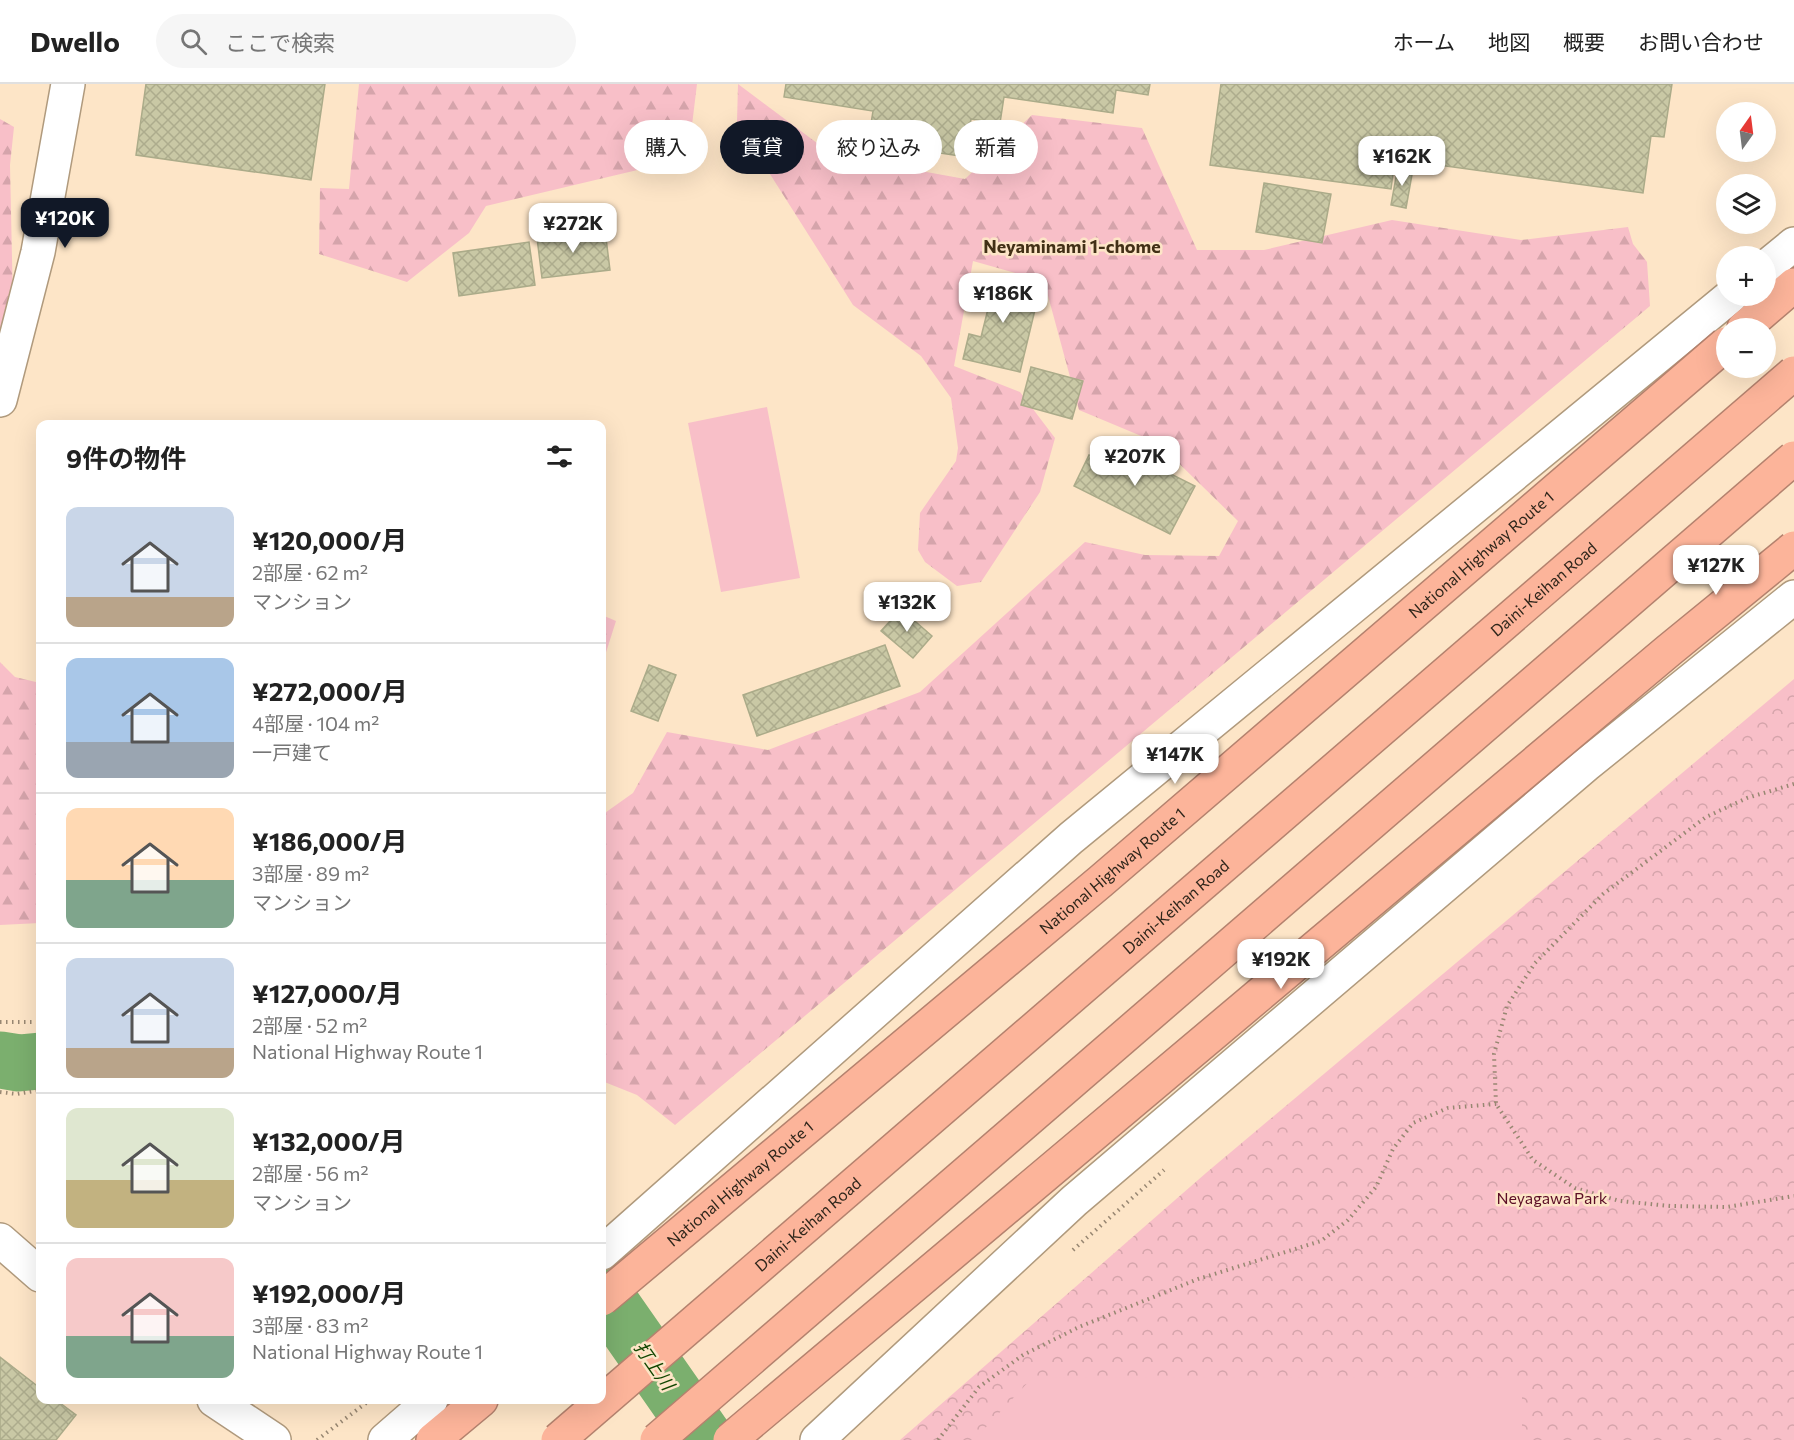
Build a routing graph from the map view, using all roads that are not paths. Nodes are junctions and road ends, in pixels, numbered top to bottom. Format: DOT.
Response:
graph roads {
  1 [pos="68,84"];
  2 [pos="1794,244"];
  3 [pos="1776,259"];
  4 [pos="1794,285"];
  5 [pos="1719,306"];
  6 [pos="1756,318"];
  7 [pos="1716,353"];
  8 [pos="1794,373"];
  9 [pos="0,400"];
  10 [pos="1794,458"];
  11 [pos="1794,548"];
  12 [pos="1792,588"];
  13 [pos="1668,651"];
  14 [pos="0,1240"];
  15 [pos="606,1249"];
  16 [pos="36,1272"];
  17 [pos="606,1296"];
  18 [pos="606,1399"];
  19 [pos="220,1404"];
  20 [pos="426,1404"];
  21 [pos="476,1404"];
  22 [pos="600,1404"];
  23 [pos="274,1440"];
  24 [pos="385,1440"];
  25 [pos="433,1440"];
  26 [pos="558,1440"];
  27 [pos="657,1440"];
  28 [pos="730,1440"];
  29 [pos="817,1440"];
  1 -- 9 [label="street"];
  2 -- 3 [label="street"];
  4 -- 6 [label="highway"];
  5 -- 15 [label="street"];
  7 -- 17 [label="highway, National Highway Route 1, bridge"];
  8 -- 18 [label="highway, Daini-Keihan Road, bridge"];
  10 -- 27 [label="highway, bridge"];
  11 -- 13 [label="highway, bridge"];
  12 -- 13 [label="street, bridge"];
  12 -- 29 [label="street"];
  13 -- 28 [label="highway, bridge"];
  14 -- 16 [label="street"];
  19 -- 23 [label="street"];
  20 -- 24 [label="street"];
  21 -- 25 [label="highway"];
  22 -- 26 [label="highway, Daini-Keihan Road, bridge"];
}
